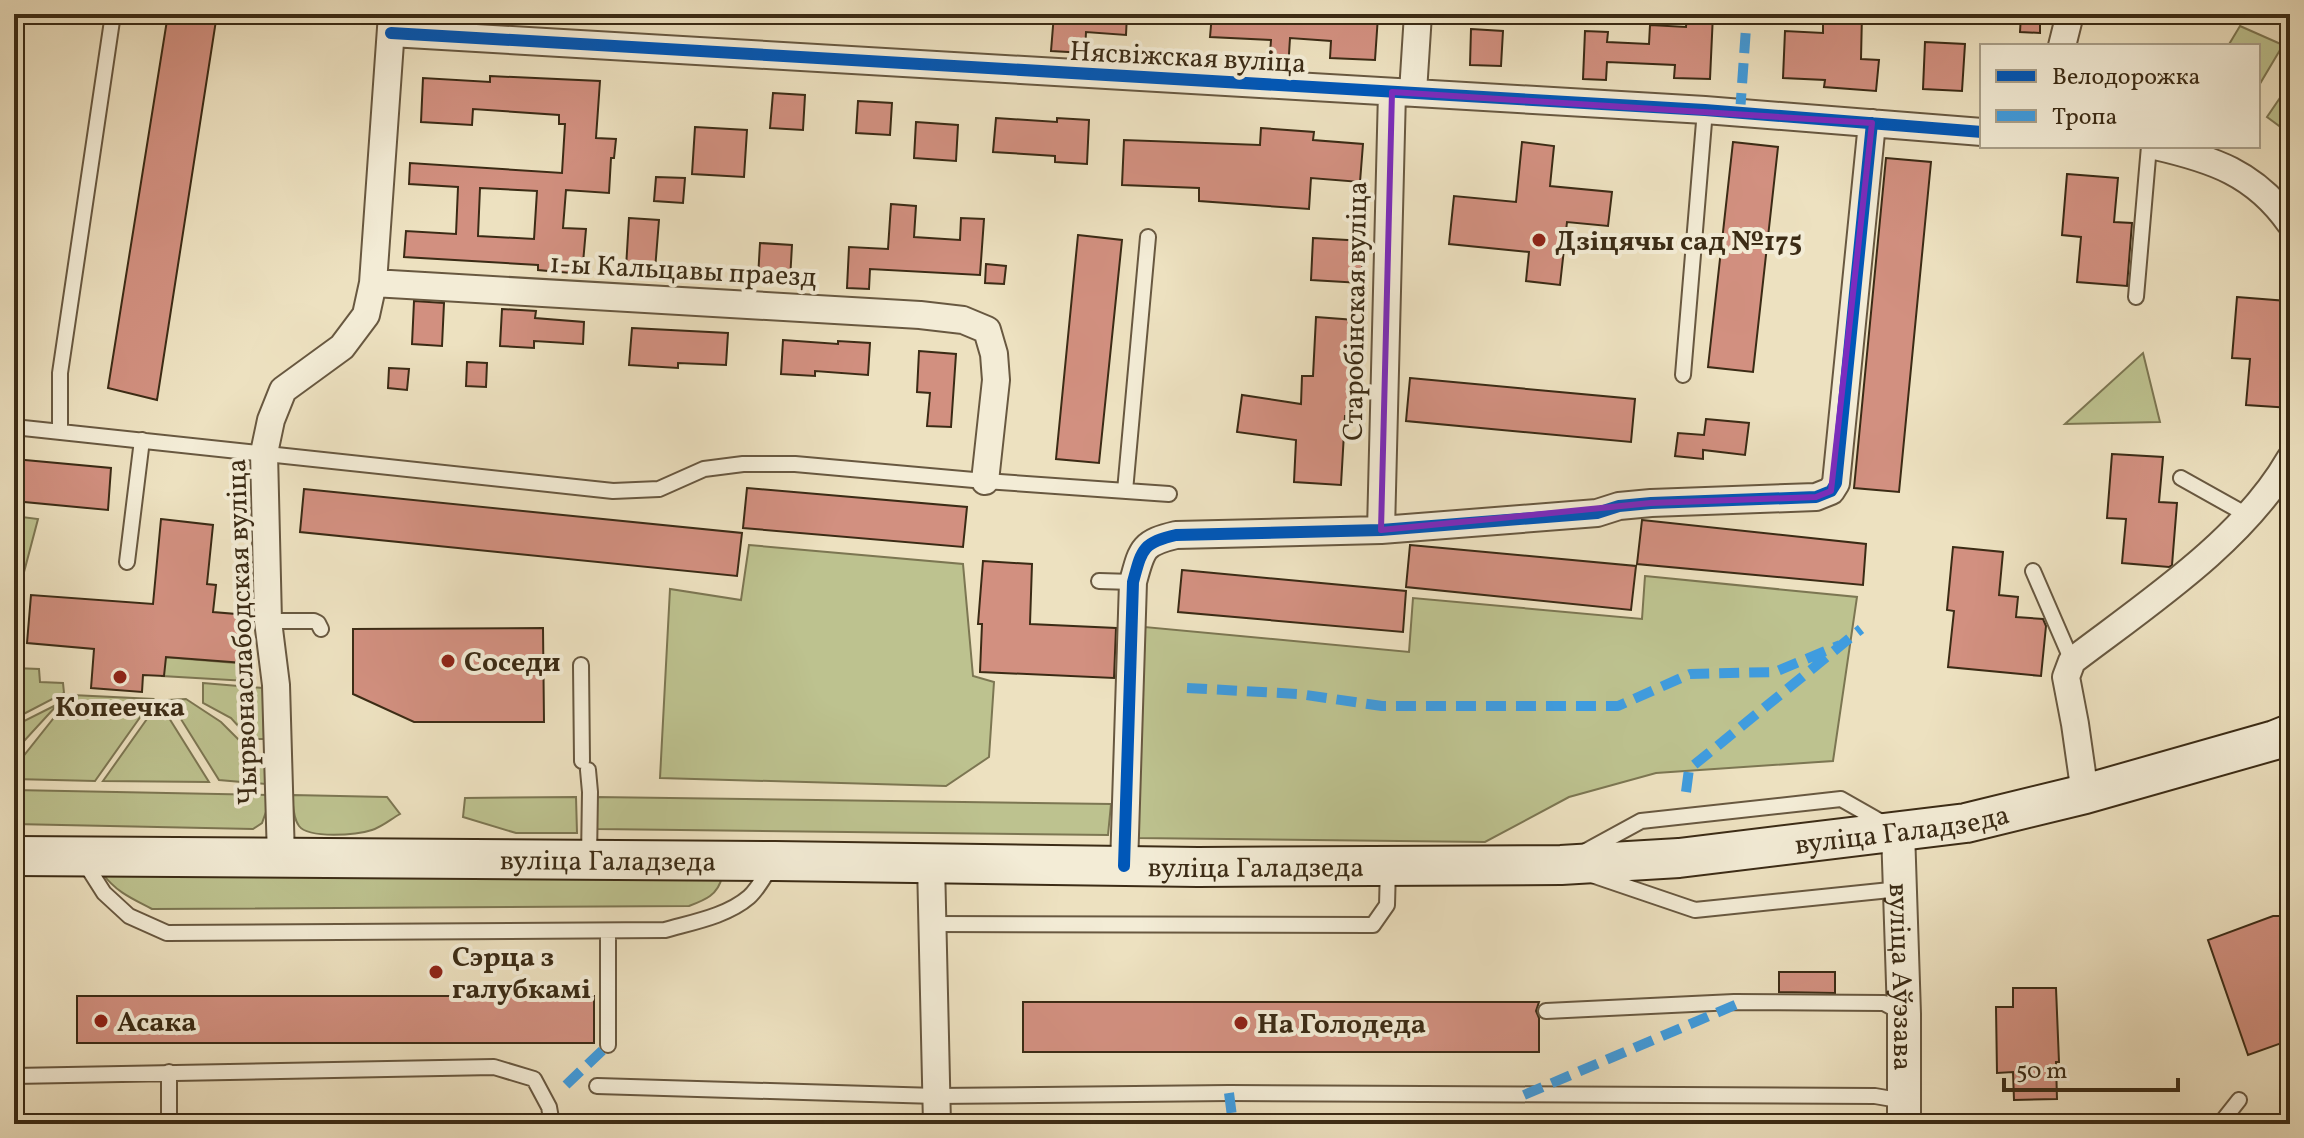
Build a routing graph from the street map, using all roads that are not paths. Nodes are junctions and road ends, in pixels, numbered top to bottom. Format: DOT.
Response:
graph roads {
  1 [pos="113,14"];
  2 [pos="1418,14"];
  3 [pos="2070,14"];
  4 [pos="392,24"];
  5 [pos="2062,44"];
  6 [pos="1402,92"];
  7 [pos="1705,110"];
  8 [pos="1872,123"];
  9 [pos="1980,132"];
  10 [pos="2152,148"];
  11 [pos="2161,148"];
  12 [pos="2290,223"];
  13 [pos="1148,237"];
  14 [pos="373,283"];
  15 [pos="2136,297"];
  16 [pos="1683,375"];
  17 [pos="14,427"];
  18 [pos="60,432"];
  19 [pos="142,440"];
  20 [pos="264,453"];
  21 [pos="2290,459"];
  22 [pos="2181,478"];
  23 [pos="985,481"];
  24 [pos="1125,491"];
  25 [pos="1169,494"];
  26 [pos="2249,516"];
  27 [pos="1381,530"];
  28 [pos="127,562"];
  29 [pos="2033,571"];
  30 [pos="1099,581"];
  31 [pos="1133,582"];
  32 [pos="268,621"];
  33 [pos="321,629"];
  34 [pos="2072,661"];
  35 [pos="581,665"];
  36 [pos="2290,734"];
  37 [pos="2085,794"];
  38 [pos="1898,831"];
  39 [pos="14,856"];
  40 [pos="80,857"];
  41 [pos="281,858"];
  42 [pos="589,860"];
  43 [pos="775,861"];
  44 [pos="931,863"];
  45 [pos="1561,865"];
  46 [pos="1124,866"];
  47 [pos="1388,867"];
  48 [pos="1901,889"];
  49 [pos="932,924"];
  50 [pos="608,931"];
  51 [pos="1546,1011"];
  52 [pos="1904,1014"];
  53 [pos="608,1045"];
  54 [pos="169,1072"];
  55 [pos="14,1076"];
  56 [pos="597,1086"];
  57 [pos="936,1096"];
  58 [pos="2239,1100"];
  59 [pos="1904,1112"];
  60 [pos="169,1124"];
  61 [pos="552,1124"];
  62 [pos="937,1124"];
  63 [pos="2220,1124"];
  1 -- 18 [label="lane"];
  2 -- 6 [label="street, Старобінская вуліца"];
  3 -- 5 [label="street"];
  4 -- 6 [label="street, Нясвіжская вуліца"];
  4 -- 14 [label="street, Чырвонаслабодская вуліца"];
  6 -- 7 [label="street, Нясвіжская вуліца"];
  6 -- 27 [label="street, Старобінская вуліца"];
  7 -- 8 [label="street, Нясвіжская вуліца"];
  7 -- 16 [label="lane"];
  8 -- 9 [label="street, Нясвіжская вуліца"];
  8 -- 27 [label="street"];
  10 -- 15 [label="lane"];
  11 -- 12 [label="street"];
  13 -- 24 [label="lane"];
  14 -- 20 [label="street, Чырвонаслабодская вуліца"];
  14 -- 23 [label="street, 1-ы Кальцавы праезд"];
  17 -- 18 [label="lane"];
  18 -- 19 [label="lane"];
  19 -- 20 [label="lane"];
  19 -- 28 [label="lane"];
  20 -- 23 [label="lane"];
  20 -- 32 [label="street, Чырвонаслабодская вуліца"];
  21 -- 26 [label="street"];
  22 -- 26 [label="lane"];
  23 -- 24 [label="lane"];
  24 -- 25 [label="lane"];
  26 -- 34 [label="street"];
  27 -- 31 [label="street"];
  29 -- 34 [label="lane"];
  30 -- 31 [label="lane"];
  31 -- 46 [label="street"];
  32 -- 33 [label="lane"];
  32 -- 41 [label="street, Чырвонаслабодская вуліца"];
  34 -- 37 [label="street"];
  35 -- 42 [label="lane"];
  36 -- 37 [label="main road, вуліца Галадзеда"];
  37 -- 38 [label="main road, вуліца Галадзеда"];
  38 -- 45 [label="main road, вуліца Галадзеда"];
  38 -- 48 [label="street, вуліца Аўэзава"];
  39 -- 40 [label="main road, вуліца Галадзеда"];
  40 -- 41 [label="main road, вуліца Галадзеда"];
  40 -- 50 [label="lane"];
  41 -- 42 [label="main road, вуліца Галадзеда"];
  42 -- 43 [label="main road, вуліца Галадзеда"];
  43 -- 44 [label="main road, вуліца Галадзеда"];
  43 -- 50 [label="lane"];
  44 -- 46 [label="main road, вуліца Галадзеда"];
  44 -- 49 [label="street"];
  45 -- 47 [label="main road, вуліца Галадзеда"];
  45 -- 48 [label="lane"];
  46 -- 47 [label="main road, вуліца Галадзеда"];
  47 -- 49 [label="lane"];
  48 -- 52 [label="street, вуліца Аўэзава"];
  49 -- 57 [label="street"];
  50 -- 53 [label="lane"];
  51 -- 52 [label="lane"];
  52 -- 59 [label="street, вуліца Аўэзава"];
  54 -- 55 [label="lane"];
  54 -- 60 [label="lane"];
  54 -- 61 [label="lane"];
  56 -- 57 [label="lane"];
  57 -- 59 [label="lane"];
  57 -- 62 [label="street"];
  58 -- 63 [label="lane"];
}
